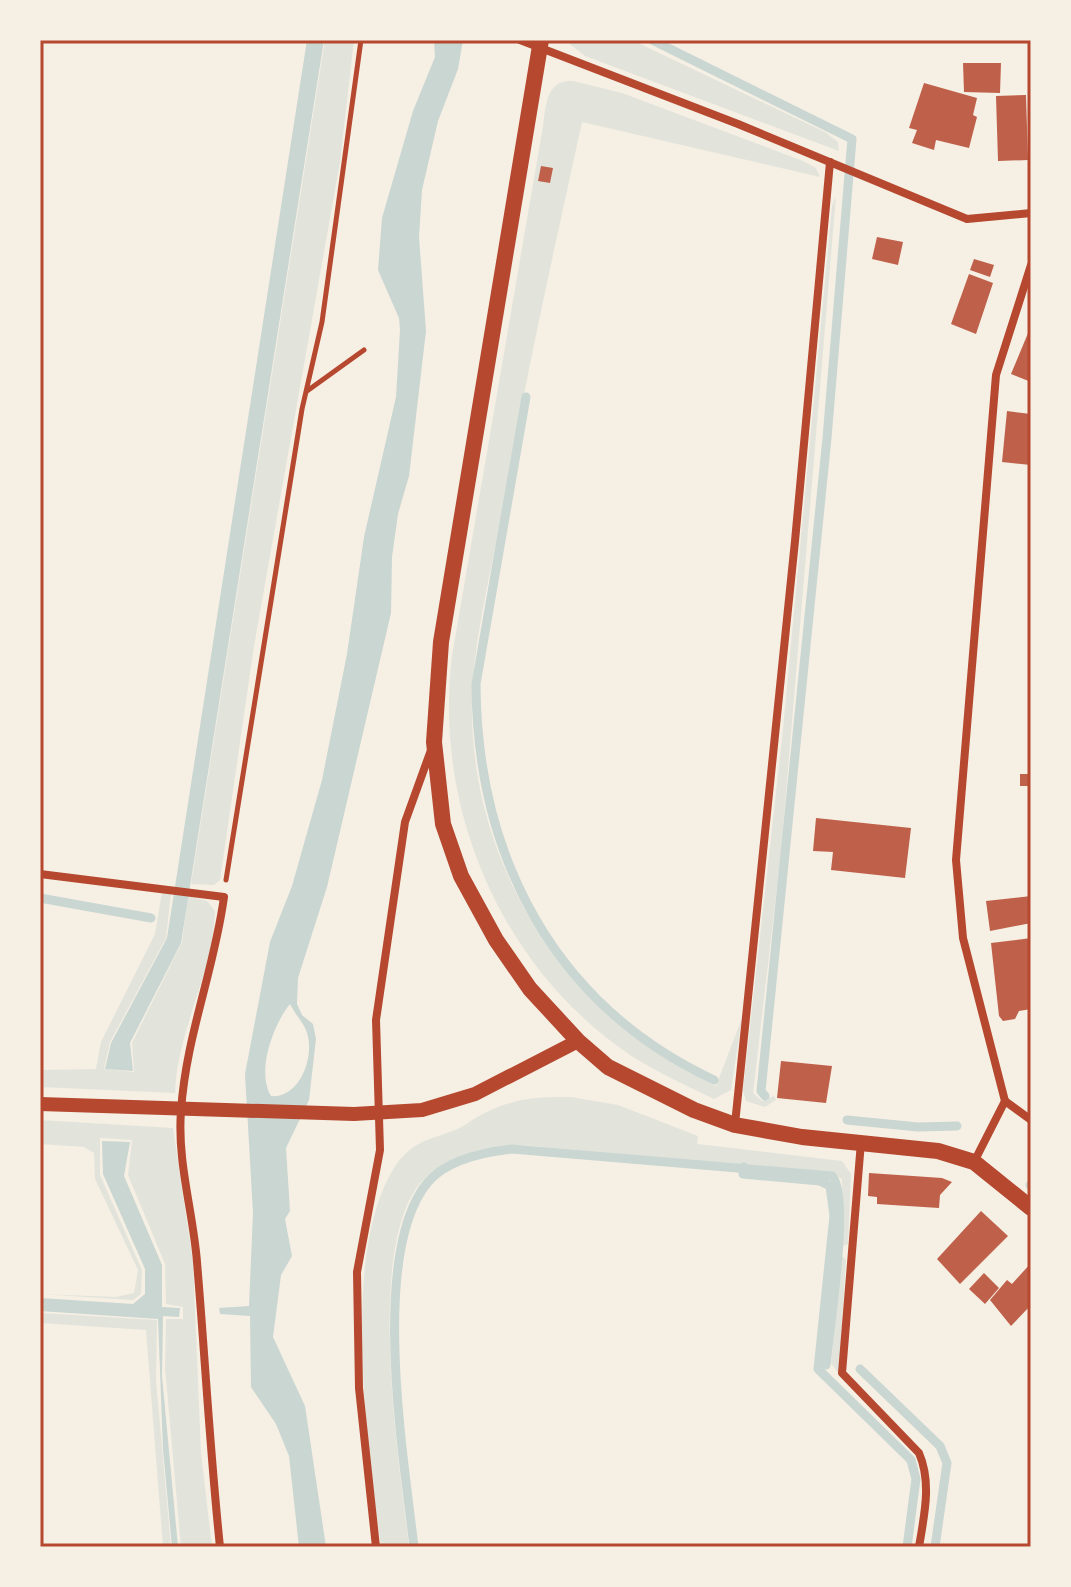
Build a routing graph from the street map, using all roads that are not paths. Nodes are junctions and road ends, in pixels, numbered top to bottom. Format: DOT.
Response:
graph roads {
  1 [pos="520,40"];
  2 [pos="540,44"];
  3 [pos="834,164"];
  4 [pos="1031,213"];
  5 [pos="1031,265"];
  6 [pos="434,742"];
  7 [pos="40,874"];
  8 [pos="578,1041"];
  9 [pos="1005,1101"];
  10 [pos="40,1104"];
  11 [pos="181,1108"];
  12 [pos="376,1113"];
  13 [pos="1031,1120"];
  14 [pos="735,1125"];
  15 [pos="861,1141"];
  16 [pos="974,1162"];
  17 [pos="1031,1208"];
  18 [pos="220,1547"];
  19 [pos="376,1547"];
  20 [pos="919,1547"];
  1 -- 2 [label="street"];
  2 -- 3 [label="street"];
  2 -- 6 [label="main road"];
  3 -- 4 [label="street"];
  3 -- 14 [label="street"];
  5 -- 9 [label="street"];
  6 -- 8 [label="main road"];
  6 -- 12 [label="street"];
  7 -- 11 [label="street"];
  8 -- 12 [label="street"];
  8 -- 14 [label="main road"];
  9 -- 13 [label="street"];
  9 -- 16 [label="street"];
  10 -- 11 [label="street"];
  11 -- 12 [label="street"];
  11 -- 18 [label="street"];
  12 -- 19 [label="street"];
  14 -- 15 [label="main road"];
  15 -- 16 [label="main road"];
  15 -- 20 [label="street"];
  16 -- 17 [label="main road"];
}
